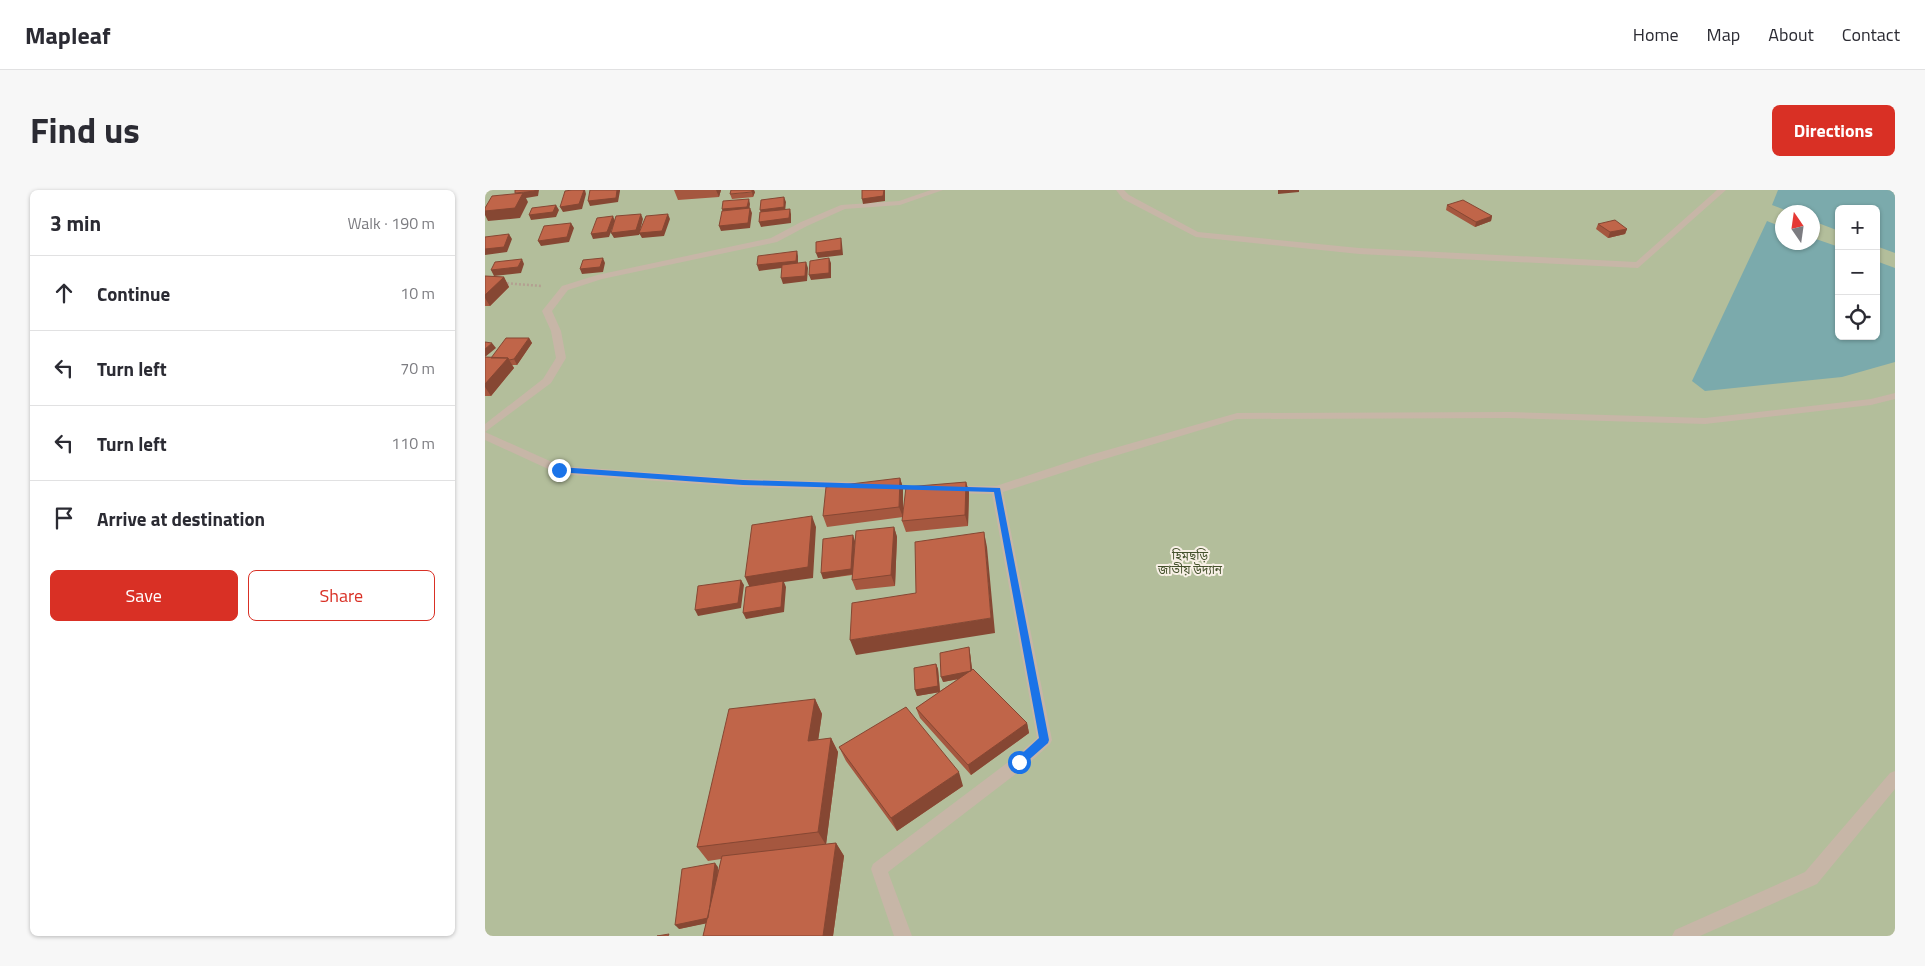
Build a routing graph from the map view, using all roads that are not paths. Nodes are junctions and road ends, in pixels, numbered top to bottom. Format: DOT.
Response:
graph roads {
  1 [pos="939,190"];
  2 [pos="1120,190"];
  3 [pos="1722,190"];
  4 [pos="1895,396"];
  5 [pos="485,429"];
  6 [pos="485,436"];
  7 [pos="870,486"];
  8 [pos="939,488"];
  9 [pos="997,490"];
  10 [pos="1895,778"];
  11 [pos="903,936"];
  12 [pos="1681,936"];
  1 -- 5 [label="street"];
  2 -- 3 [label="street"];
  4 -- 9 [label="street"];
  6 -- 7 [label="street"];
  8 -- 9 [label="street"];
  9 -- 11 [label="street"];
  10 -- 12 [label="street"];
}
